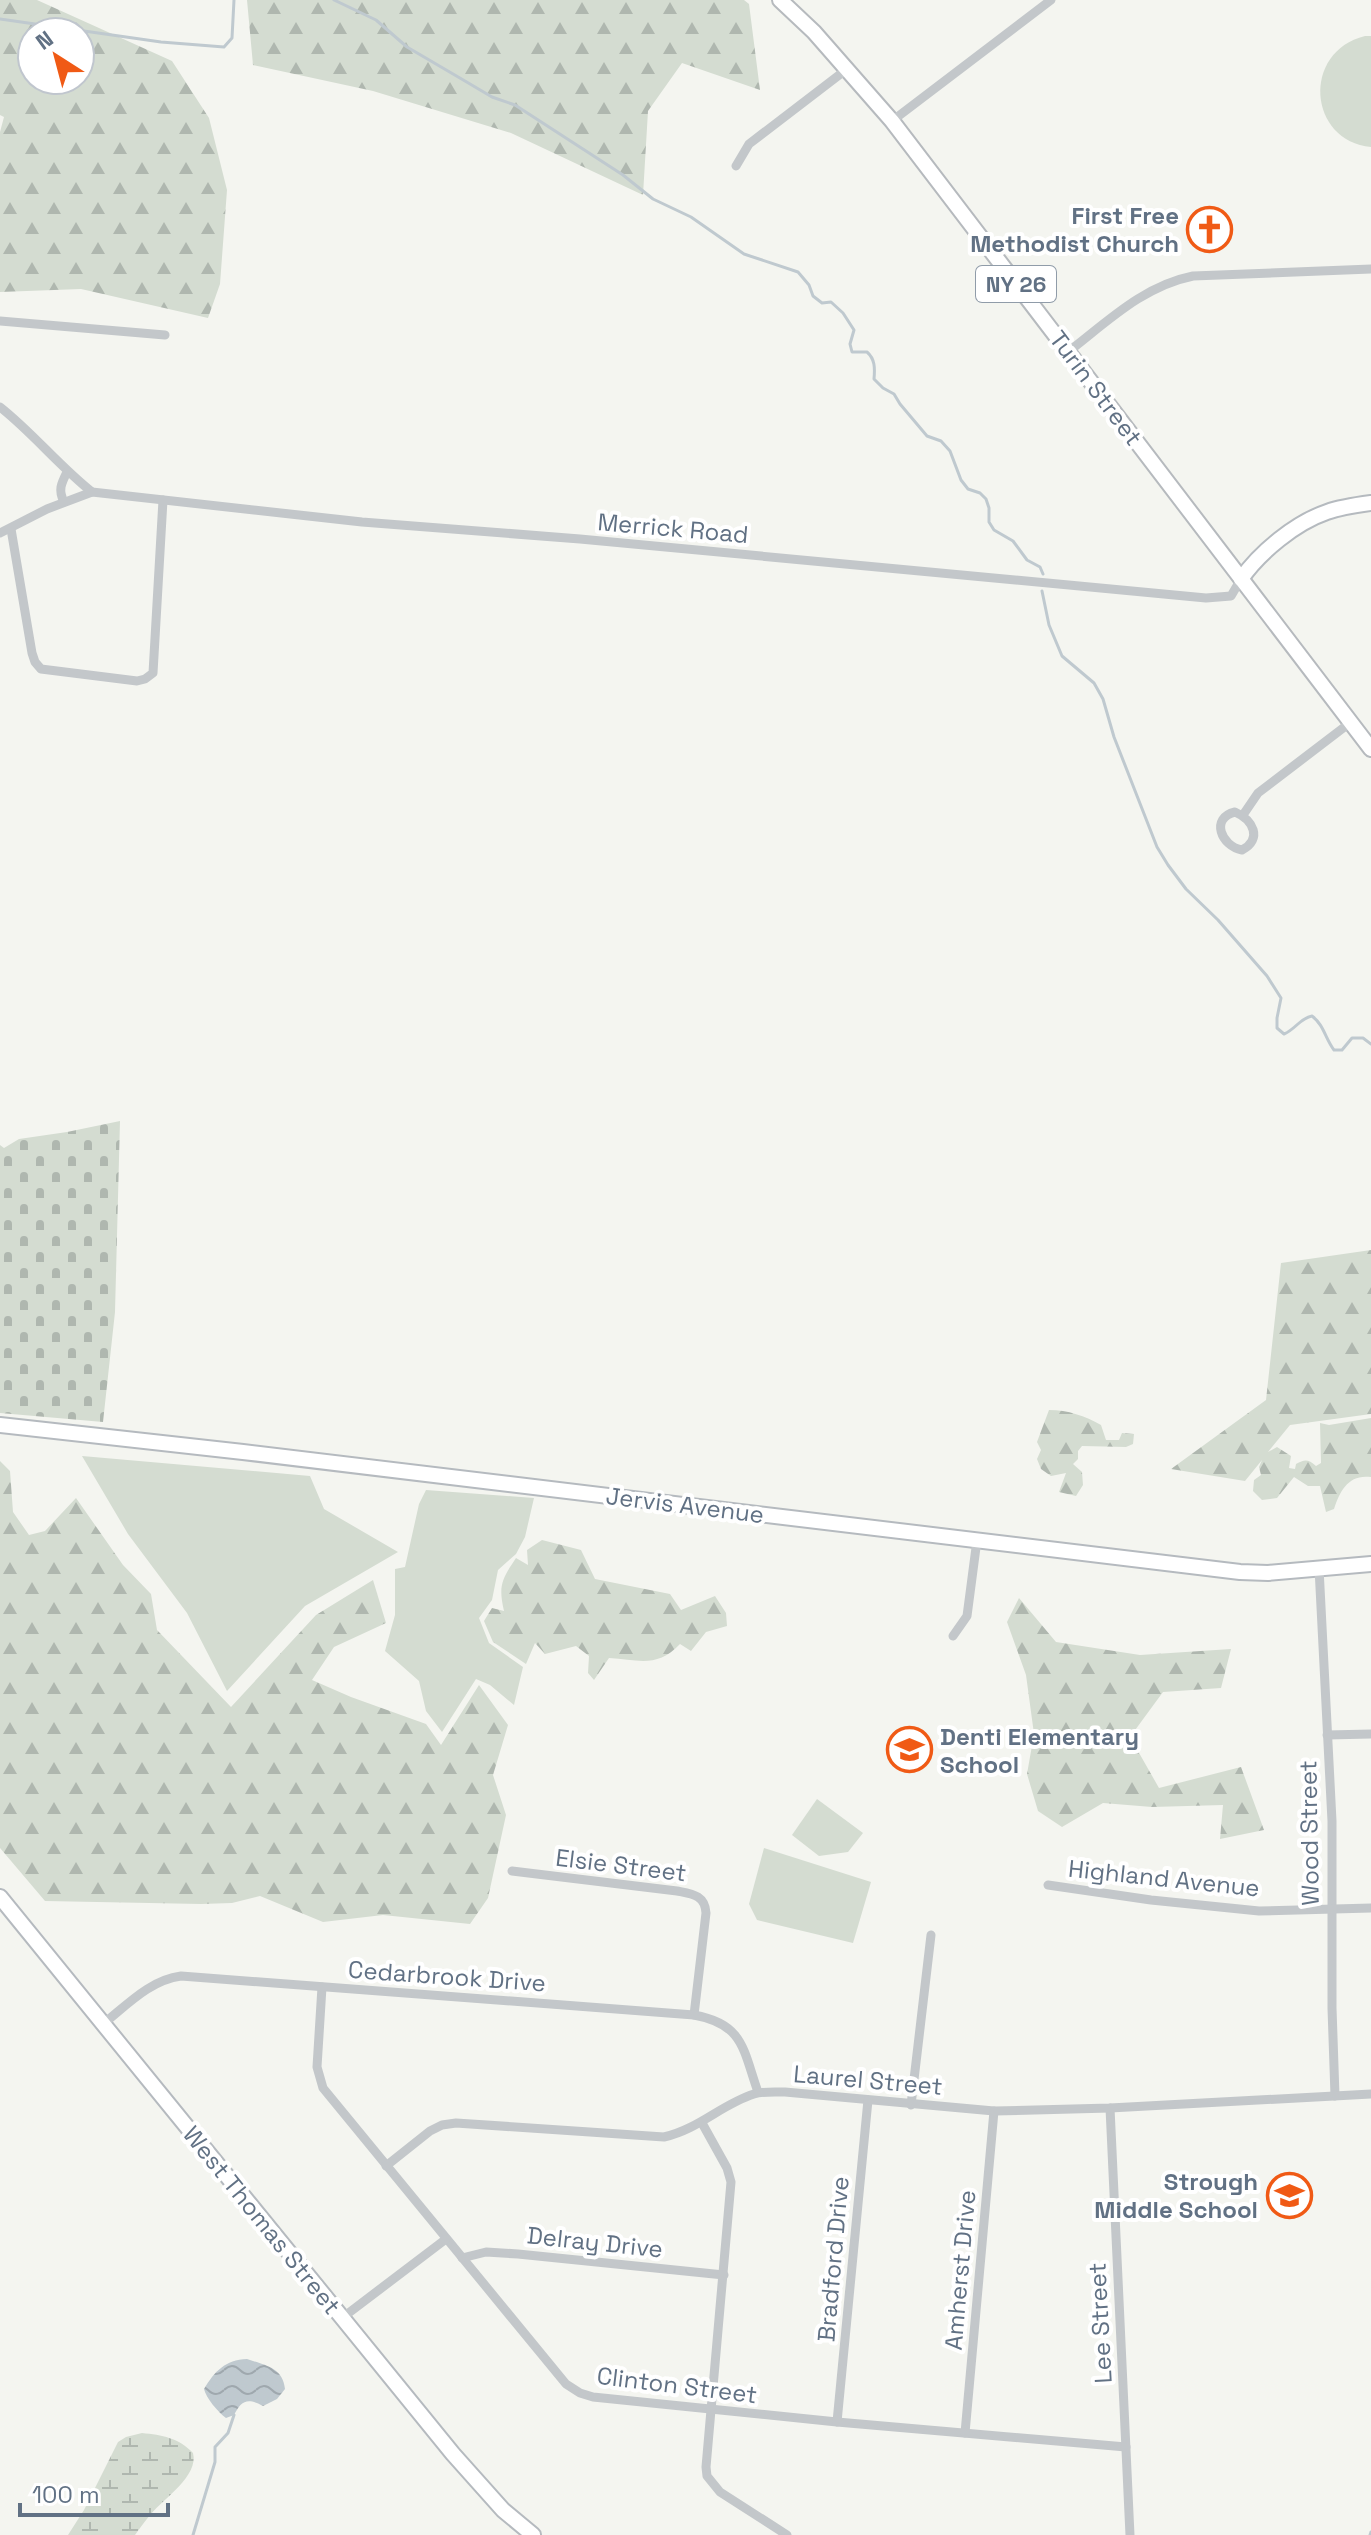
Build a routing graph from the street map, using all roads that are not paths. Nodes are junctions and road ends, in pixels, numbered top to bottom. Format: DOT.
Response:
graph roads {
  1 [pos="780,0"];
  2 [pos="1051,0"];
  3 [pos="847,69"];
  4 [pos="892,121"];
  5 [pos="736,166"];
  6 [pos="1371,269"];
  7 [pos="0,321"];
  8 [pos="165,335"];
  9 [pos="1068,352"];
  10 [pos="0,407"];
  11 [pos="67,472"];
  12 [pos="92,492"];
  13 [pos="163,500"];
  14 [pos="64,502"];
  15 [pos="1371,503"];
  16 [pos="11,529"];
  17 [pos="0,533"];
  18 [pos="1241,579"];
  19 [pos="1351,722"];
  20 [pos="1371,749"];
  21 [pos="1243,815"];
  22 [pos="0,1425"];
  23 [pos="977,1540"];
  24 [pos="1371,1564"];
  25 [pos="1319,1568"];
  26 [pos="953,1636"];
  27 [pos="1371,1734"];
  28 [pos="1327,1735"];
  29 [pos="512,1871"];
  30 [pos="1048,1885"];
  31 [pos="0,1897"];
  32 [pos="1331,1908"];
  33 [pos="1371,1908"];
  34 [pos="931,1935"];
  35 [pos="322,1987"];
  36 [pos="694,2015"];
  37 [pos="103,2024"];
  38 [pos="758,2092"];
  39 [pos="1371,2094"];
  40 [pos="1335,2096"];
  41 [pos="868,2100"];
  42 [pos="911,2105"];
  43 [pos="1110,2108"];
  44 [pos="994,2111"];
  45 [pos="702,2123"];
  46 [pos="386,2166"];
  47 [pos="446,2239"];
  48 [pos="462,2258"];
  49 [pos="724,2275"];
  50 [pos="342,2318"];
  51 [pos="711,2410"];
  52 [pos="837,2422"];
  53 [pos="965,2433"];
  54 [pos="1126,2447"];
  55 [pos="533,2535"];
  56 [pos="787,2535"];
  57 [pos="1130,2535"];
  1 -- 3 [label="street, Turin Street / NY 26"];
  2 -- 4 [label="street"];
  3 -- 4 [label="street, Turin Street / NY 26"];
  3 -- 5 [label="street"];
  4 -- 9 [label="street, Turin Street / NY 26"];
  6 -- 9 [label="street"];
  7 -- 8 [label="street"];
  9 -- 18 [label="street, Turin Street / NY 26"];
  10 -- 11 [label="street"];
  11 -- 12 [label="street"];
  11 -- 14 [label="street"];
  12 -- 13 [label="street, Merrick Road"];
  12 -- 14 [label="street"];
  13 -- 16 [label="street"];
  13 -- 18 [label="street, Merrick Road"];
  14 -- 16 [label="street"];
  15 -- 18 [label="street"];
  16 -- 17 [label="street"];
  18 -- 19 [label="street, Turin Street / NY 26"];
  19 -- 20 [label="street, Turin Street / NY 26"];
  19 -- 21 [label="street"];
  22 -- 23 [label="street, Jervis Avenue"];
  23 -- 25 [label="street, Jervis Avenue"];
  23 -- 26 [label="street"];
  24 -- 25 [label="street, Jervis Avenue"];
  25 -- 28 [label="street, Wood Street"];
  27 -- 28 [label="street"];
  28 -- 32 [label="street, Wood Street"];
  29 -- 36 [label="street, Elsie Street"];
  30 -- 32 [label="street, Highland Avenue"];
  31 -- 37 [label="street, West Thomas Street"];
  32 -- 33 [label="street, Highland Avenue"];
  32 -- 40 [label="street, Wood Street"];
  34 -- 42 [label="street"];
  35 -- 36 [label="street, Cedarbrook Drive"];
  35 -- 37 [label="street, Cedarbrook Drive"];
  35 -- 46 [label="street, Clinton Street"];
  36 -- 38 [label="street, Cedarbrook Drive"];
  37 -- 50 [label="street, West Thomas Street"];
  38 -- 41 [label="street, Laurel Street"];
  38 -- 45 [label="street, Laurel Street"];
  39 -- 40 [label="street, Laurel Street"];
  40 -- 43 [label="street, Laurel Street"];
  41 -- 42 [label="street, Laurel Street"];
  41 -- 52 [label="street, Bradford Drive"];
  42 -- 44 [label="street, Laurel Street"];
  43 -- 44 [label="street, Laurel Street"];
  43 -- 54 [label="street, Lee Street"];
  44 -- 53 [label="street, Amherst Drive"];
  45 -- 46 [label="street, Laurel Street"];
  45 -- 49 [label="street"];
  46 -- 47 [label="street, Clinton Street"];
  47 -- 48 [label="street, Clinton Street"];
  47 -- 50 [label="street"];
  48 -- 49 [label="street, Delray Drive"];
  48 -- 51 [label="street, Clinton Street"];
  49 -- 51 [label="street"];
  50 -- 55 [label="street, West Thomas Street"];
  51 -- 52 [label="street, Clinton Street"];
  51 -- 56 [label="street"];
  52 -- 53 [label="street, Clinton Street"];
  53 -- 54 [label="street, Clinton Street"];
  54 -- 57 [label="street, Lee Street"];
}
